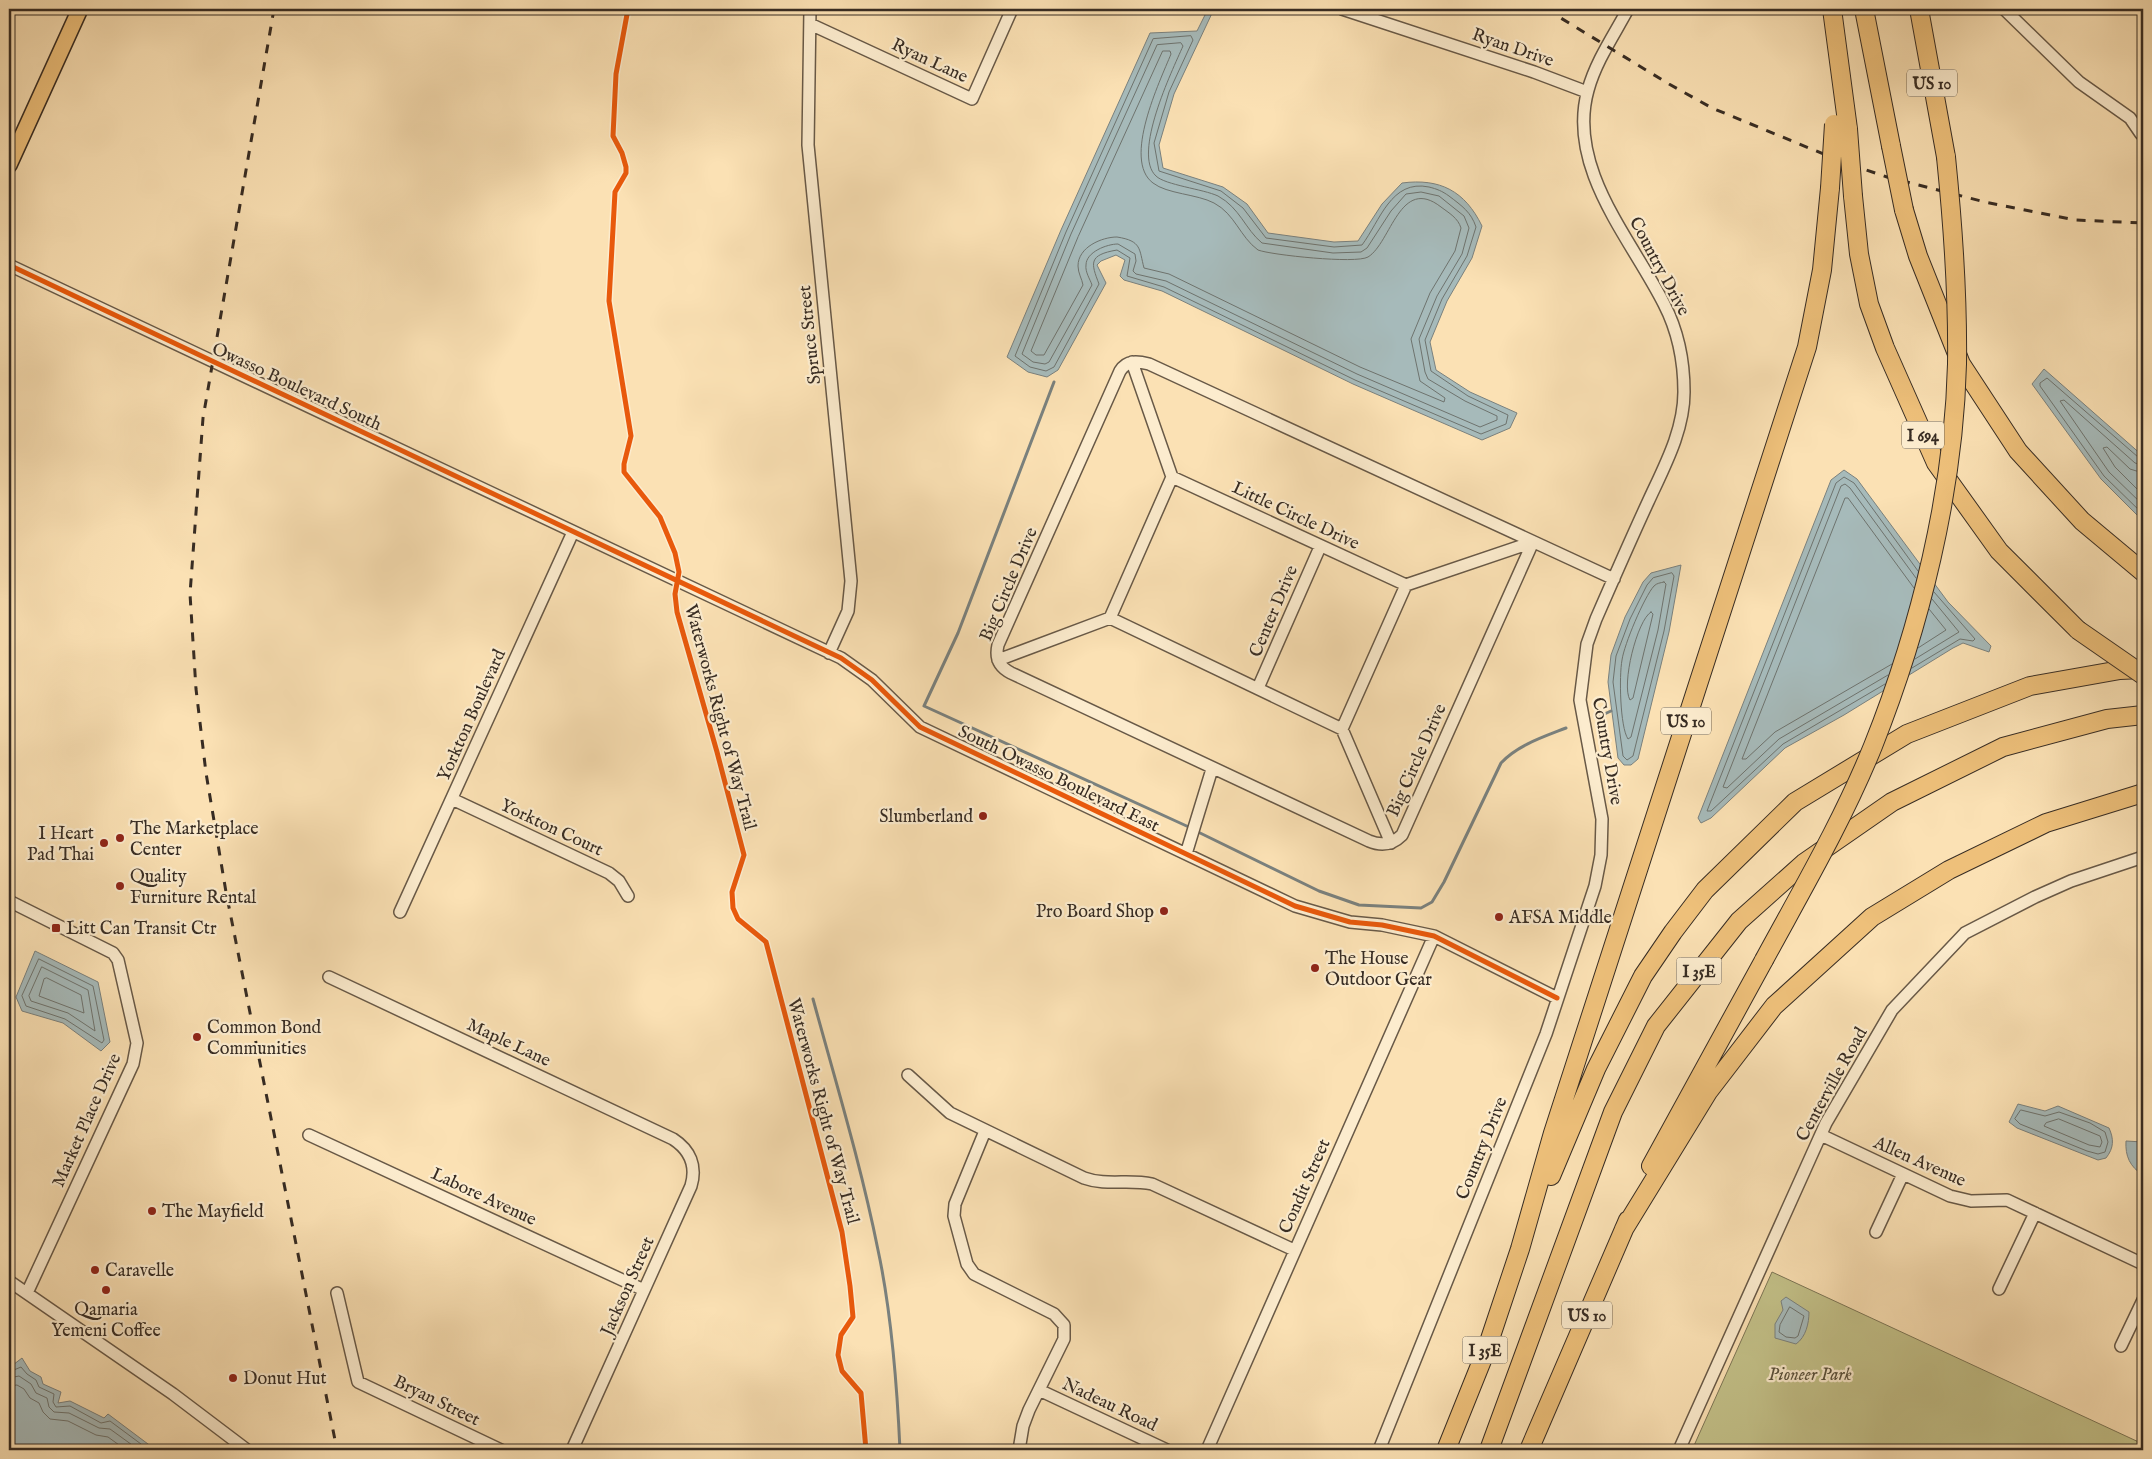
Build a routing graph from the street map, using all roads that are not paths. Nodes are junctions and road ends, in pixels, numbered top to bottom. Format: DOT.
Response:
graph roads {
  1 [pos="80,9"];
  2 [pos="810,9"];
  3 [pos="1012,9"];
  4 [pos="1342,9"];
  5 [pos="1628,9"];
  6 [pos="1832,9"];
  7 [pos="1864,9"];
  8 [pos="1918,9"];
  9 [pos="2004,9"];
  10 [pos="810,24"];
  11 [pos="1587,92"];
  12 [pos="1841,126"];
  13 [pos="2141,134"];
  14 [pos="9,165"];
  15 [pos="9,265"];
  16 [pos="1132,362"];
  17 [pos="1172,477"];
  18 [pos="573,532"];
  19 [pos="1533,542"];
  20 [pos="1320,546"];
  21 [pos="2143,572"];
  22 [pos="1614,579"];
  23 [pos="1406,585"];
  24 [pos="1110,618"];
  25 [pos="830,653"];
  26 [pos="998,660"];
  27 [pos="2143,669"];
  28 [pos="2143,675"];
  29 [pos="1258,688"];
  30 [pos="2143,715"];
  31 [pos="1342,729"];
  32 [pos="1212,768"];
  33 [pos="2143,793"];
  34 [pos="452,800"];
  35 [pos="1391,843"];
  36 [pos="1186,854"];
  37 [pos="2143,857"];
  38 [pos="628,896"];
  39 [pos="9,901"];
  40 [pos="400,912"];
  41 [pos="1434,936"];
  42 [pos="329,977"];
  43 [pos="1557,998"];
  44 [pos="908,1075"];
  45 [pos="985,1132"];
  46 [pos="309,1134"];
  47 [pos="1821,1135"];
  48 [pos="673,1139"];
  49 [pos="1903,1174"];
  50 [pos="2035,1213"];
  51 [pos="1624,1229"];
  52 [pos="1876,1232"];
  53 [pos="1520,1249"];
  54 [pos="1294,1250"];
  55 [pos="2143,1264"];
  56 [pos="9,1281"];
  57 [pos="1999,1289"];
  58 [pos="644,1290"];
  59 [pos="27,1293"];
  60 [pos="337,1293"];
  61 [pos="2143,1300"];
  62 [pos="2121,1346"];
  63 [pos="1039,1390"];
  64 [pos="1550,1400"];
  65 [pos="247,1450"];
  66 [pos="501,1450"];
  67 [pos="572,1450"];
  68 [pos="1019,1450"];
  69 [pos="1166,1450"];
  70 [pos="1206,1450"];
  71 [pos="1379,1450"];
  72 [pos="1446,1450"];
  73 [pos="1489,1450"];
  74 [pos="1522,1450"];
  75 [pos="1529,1450"];
  76 [pos="1679,1450"];
  1 -- 14 [label="main road"];
  2 -- 10 [label="street, Spruce Street"];
  3 -- 10 [label="street, Ryan Lane"];
  4 -- 11 [label="street, Ryan Drive"];
  5 -- 11 [label="street, Country Drive"];
  6 -- 12 [label="highway, I 694"];
  7 -- 21 [label="highway, bridge"];
  8 -- 51 [label="highway, US 10, bridge"];
  9 -- 13 [label="street"];
  10 -- 25 [label="street, Spruce Street"];
  11 -- 22 [label="street, Country Drive"];
  12 -- 28 [label="highway, I 694, bridge"];
  12 -- 53 [label="highway, US 10, bridge"];
  15 -- 18 [label="street, Owasso Boulevard South"];
  16 -- 17 [label="street"];
  16 -- 19 [label="street"];
  16 -- 26 [label="street, Big Circle Drive"];
  17 -- 20 [label="street, Little Circle Drive"];
  17 -- 24 [label="street"];
  18 -- 25 [label="street, South Owasso Boulevard East"];
  18 -- 34 [label="street, Yorkton Boulevard"];
  19 -- 22 [label="street"];
  19 -- 23 [label="street"];
  19 -- 35 [label="street, Big Circle Drive"];
  20 -- 23 [label="street, Little Circle Drive"];
  20 -- 29 [label="street, Center Drive"];
  22 -- 43 [label="street, Country Drive"];
  23 -- 31 [label="street"];
  24 -- 26 [label="street"];
  24 -- 29 [label="street"];
  25 -- 36 [label="street, South Owasso Boulevard East"];
  26 -- 32 [label="street, Big Circle Drive"];
  27 -- 53 [label="highway, I 35E"];
  29 -- 31 [label="street"];
  30 -- 73 [label="highway, I 35E"];
  31 -- 35 [label="street"];
  32 -- 35 [label="street, Big Circle Drive"];
  32 -- 36 [label="street"];
  33 -- 51 [label="highway"];
  34 -- 38 [label="street, Yorkton Court"];
  34 -- 40 [label="street, Yorkton Boulevard"];
  36 -- 41 [label="street, South Owasso Boulevard East"];
  37 -- 47 [label="street, Centerville Road"];
  39 -- 59 [label="street, Market Place Drive"];
  41 -- 43 [label="street, South Owasso Boulevard East"];
  41 -- 54 [label="street, Condit Street"];
  42 -- 48 [label="street, Maple Lane"];
  43 -- 71 [label="street, Country Drive"];
  44 -- 45 [label="street"];
  45 -- 54 [label="street"];
  45 -- 63 [label="street"];
  46 -- 58 [label="street, Labore Avenue"];
  47 -- 49 [label="street, Allen Avenue"];
  47 -- 76 [label="street, Centerville Road"];
  48 -- 58 [label="street, Jackson Street"];
  49 -- 50 [label="street, Allen Avenue"];
  49 -- 52 [label="street"];
  50 -- 55 [label="street, Allen Avenue"];
  50 -- 57 [label="street"];
  51 -- 64 [label="highway, US 10"];
  53 -- 72 [label="highway, I 35E"];
  54 -- 70 [label="street, Condit Street"];
  56 -- 59 [label="street"];
  58 -- 67 [label="street, Jackson Street"];
  59 -- 65 [label="street"];
  60 -- 66 [label="street, Bryan Street"];
  61 -- 62 [label="street"];
  63 -- 68 [label="street"];
  63 -- 69 [label="street, Nadeau Road"];
  64 -- 74 [label="highway, US 10"];
  64 -- 75 [label="highway"];
}
